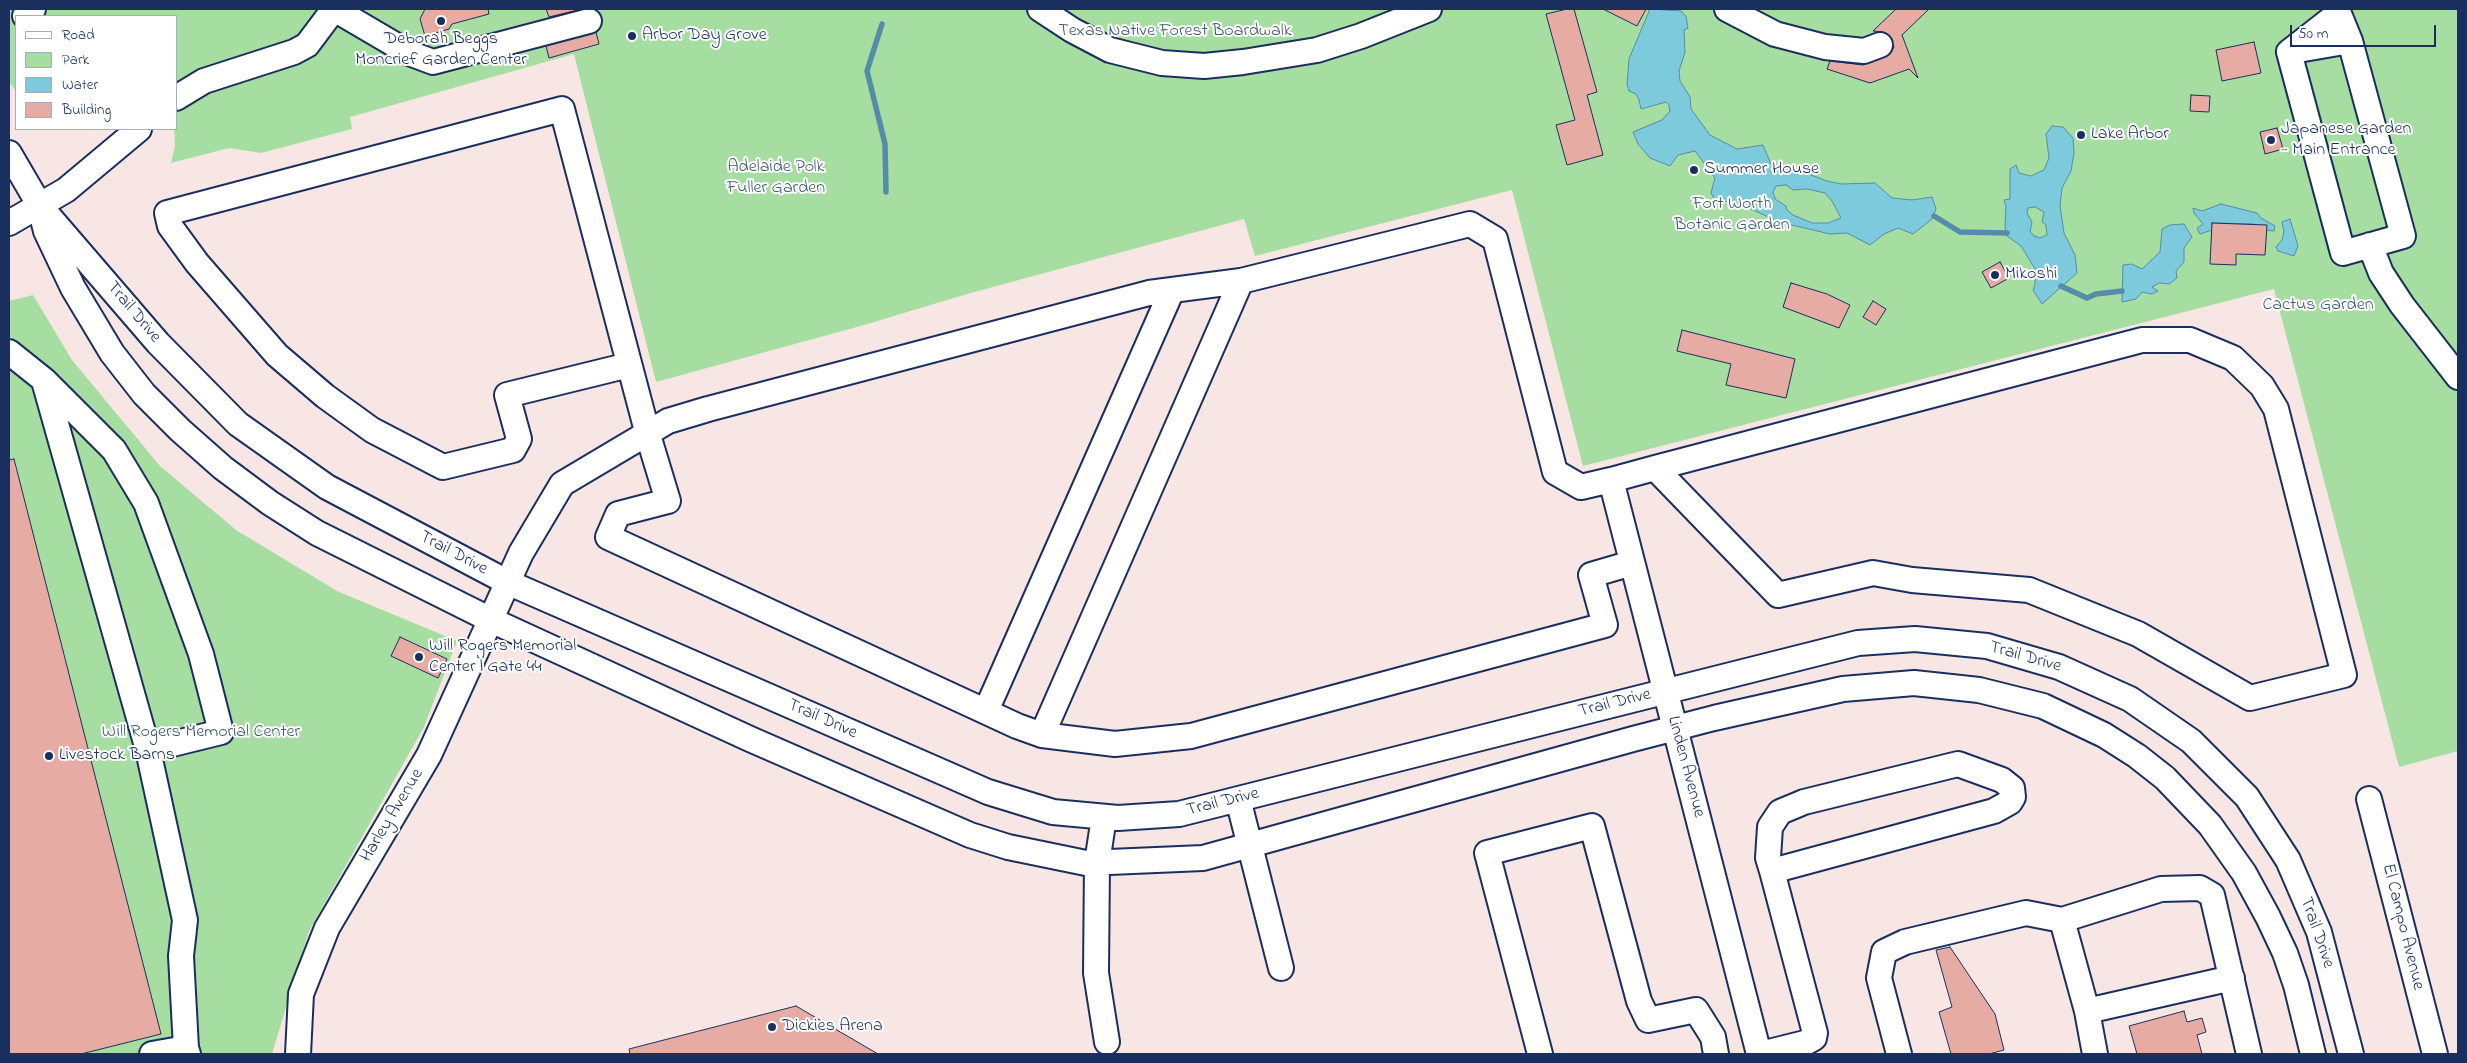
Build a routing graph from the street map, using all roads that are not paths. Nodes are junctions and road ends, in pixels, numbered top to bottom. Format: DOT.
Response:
graph roads {
  1 [pos="334,9"];
  2 [pos="1040,9"];
  3 [pos="1428,9"];
  4 [pos="1727,9"];
  5 [pos="2338,11"];
  6 [pos="589,21"];
  7 [pos="2350,41"];
  8 [pos="1880,46"];
  9 [pos="2289,52"];
  10 [pos="178,97"];
  11 [pos="136,130"];
  12 [pos="115,137"];
  13 [pos="9,153"];
  14 [pos="40,206"];
  15 [pos="9,222"];
  16 [pos="2370,245"];
  17 [pos="1241,281"];
  18 [pos="1172,290"];
  19 [pos="9,352"];
  20 [pos="629,365"];
  21 [pos="2458,377"];
  22 [pos="44,380"];
  23 [pos="648,434"];
  24 [pos="1655,468"];
  25 [pos="1611,480"];
  26 [pos="1632,563"];
  27 [pos="508,582"];
  28 [pos="491,620"];
  29 [pos="1666,691"];
  30 [pos="986,711"];
  31 [pos="1675,728"];
  32 [pos="1042,736"];
  33 [pos="148,750"];
  34 [pos="1238,799"];
  35 [pos="2369,799"];
  36 [pos="1104,817"];
  37 [pos="1251,845"];
  38 [pos="1097,862"];
  39 [pos="1772,871"];
  40 [pos="2062,920"];
  41 [pos="1281,968"];
  42 [pos="2232,978"];
  43 [pos="2087,1011"];
  44 [pos="1107,1042"];
  45 [pos="187,1051"];
  46 [pos="152,1054"];
  47 [pos="298,1054"];
  48 [pos="1540,1054"];
  49 [pos="1716,1054"];
  50 [pos="1760,1054"];
  51 [pos="1899,1054"];
  52 [pos="2095,1054"];
  53 [pos="2249,1054"];
  54 [pos="2313,1054"];
  55 [pos="2351,1054"];
  56 [pos="2434,1054"];
  1 -- 6 [label="street"];
  1 -- 10 [label="street"];
  2 -- 3 [label="street"];
  4 -- 8 [label="street"];
  5 -- 7 [label="street"];
  5 -- 9 [label="street"];
  7 -- 9 [label="street"];
  7 -- 16 [label="street"];
  9 -- 16 [label="street"];
  11 -- 12 [label="street"];
  12 -- 14 [label="street"];
  13 -- 14 [label="street, Trail Drive"];
  14 -- 15 [label="street"];
  14 -- 27 [label="street, Trail Drive"];
  14 -- 28 [label="street, Trail Drive"];
  16 -- 21 [label="street"];
  17 -- 18 [label="street, Harley Avenue"];
  17 -- 25 [label="street, Harley Avenue"];
  17 -- 32 [label="street"];
  18 -- 23 [label="street, Harley Avenue"];
  18 -- 30 [label="street"];
  19 -- 22 [label="street"];
  20 -- 20 [label="street"];
  20 -- 23 [label="street"];
  22 -- 33 [label="street"];
  22 -- 33 [label="street"];
  23 -- 27 [label="street, Harley Avenue"];
  23 -- 30 [label="street"];
  24 -- 24 [label="street, Harley Avenue"];
  24 -- 25 [label="street, Harley Avenue"];
  25 -- 26 [label="street, Linden Avenue"];
  26 -- 29 [label="street, Linden Avenue"];
  26 -- 32 [label="street"];
  27 -- 28 [label="street, Harley Avenue"];
  27 -- 36 [label="street, Trail Drive"];
  28 -- 38 [label="street, Trail Drive"];
  28 -- 47 [label="street, Harley Avenue"];
  29 -- 31 [label="street, Linden Avenue"];
  29 -- 34 [label="street, Trail Drive"];
  29 -- 55 [label="street, Trail Drive"];
  30 -- 32 [label="street"];
  31 -- 37 [label="street, Trail Drive"];
  31 -- 50 [label="street, Linden Avenue"];
  31 -- 54 [label="street, Trail Drive"];
  33 -- 45 [label="street"];
  34 -- 36 [label="street, Trail Drive"];
  34 -- 37 [label="street"];
  35 -- 56 [label="street, El Campo Avenue"];
  36 -- 38 [label="street"];
  37 -- 38 [label="street, Trail Drive"];
  37 -- 41 [label="street"];
  38 -- 44 [label="street"];
  39 -- 39 [label="street"];
  39 -- 50 [label="street"];
  40 -- 42 [label="street"];
  40 -- 43 [label="street"];
  40 -- 51 [label="street"];
  42 -- 43 [label="street"];
  42 -- 53 [label="street"];
  43 -- 52 [label="street"];
  45 -- 46 [label="street"];
  48 -- 49 [label="street"];
}
